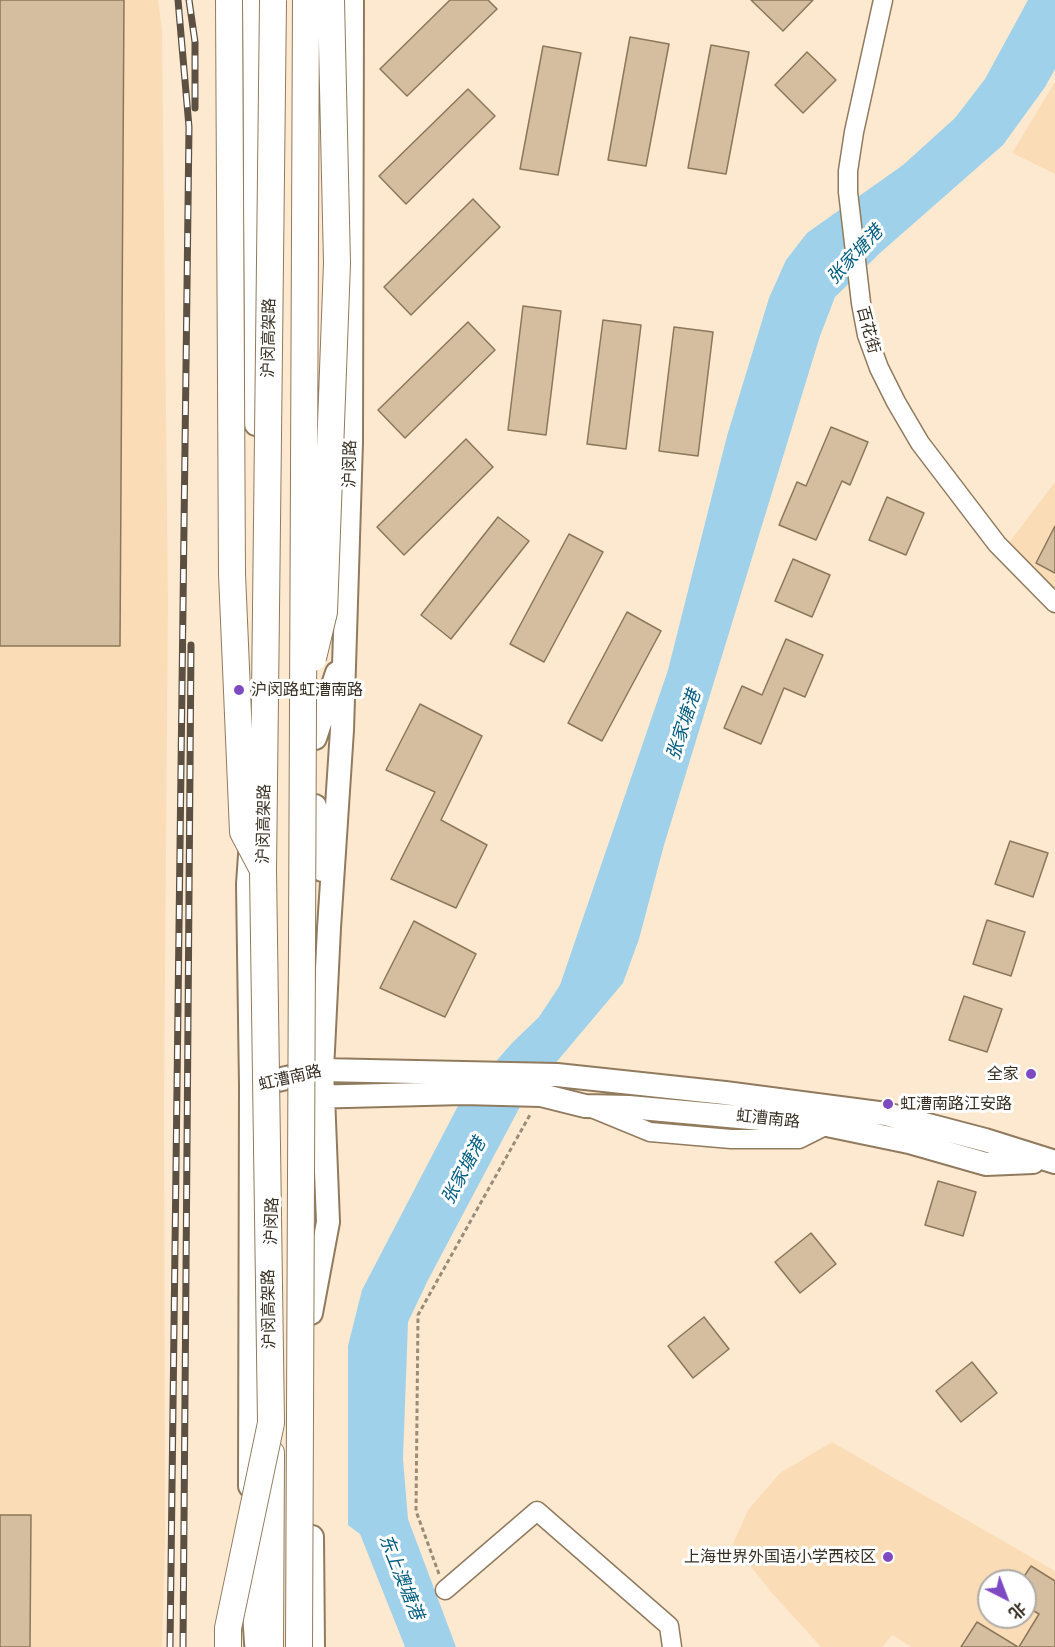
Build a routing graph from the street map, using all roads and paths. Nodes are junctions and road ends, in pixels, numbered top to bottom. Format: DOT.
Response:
graph roads {
  1 [pos="229,0"];
  2 [pos="255,0"];
  3 [pos="273,0"];
  4 [pos="306,0"];
  5 [pos="311,0"];
  6 [pos="331,0"];
  7 [pos="352,0"];
  8 [pos="883,0"];
  9 [pos="1055,603"];
  10 [pos="344,649"];
  11 [pos="303,699"];
  12 [pos="315,738"];
  13 [pos="255,799"];
  14 [pos="315,806"];
  15 [pos="263,870"];
  16 [pos="329,928"];
  17 [pos="316,1071"];
  18 [pos="276,1085"];
  19 [pos="251,1086"];
  20 [pos="541,1095"];
  21 [pos="315,1097"];
  22 [pos="1053,1156"];
  23 [pos="271,1423"];
  24 [pos="445,1590"];
  25 [pos="228,1641"];
  26 [pos="261,1646"];
  27 [pos="299,1647"];
  28 [pos="313,1647"];
  29 [pos="672,1647"];
  1 -- 15 [label="highway, bridge"];
  2 -- 13 [label="main road, 沪闵路"];
  3 -- 15 [label="highway, 沪闵高架路, bridge"];
  4 -- 11 [label="highway, 沪闵高架路, bridge"];
  5 -- 12 [label="main road, 沪闵路"];
  6 -- 11 [label="highway, bridge"];
  7 -- 10 [label="main road, 沪闵路"];
  8 -- 9 [label="street, 百花街"];
  10 -- 12 [label="main road"];
  10 -- 16 [label="main road, 沪闵路"];
  11 -- 27 [label="highway, 沪闵高架路, bridge"];
  12 -- 14 [label="main road, 沪闵路"];
  13 -- 18 [label="main road, 沪闵路"];
  13 -- 19 [label="main road, 沪闵路"];
  14 -- 16 [label="main road, 沪闵路"];
  14 -- 17 [label="main road, 沪闵路"];
  15 -- 23 [label="highway, 沪闵高架路, bridge"];
  16 -- 17 [label="main road, 沪闵路"];
  17 -- 18 [label="main road, 虹漕南路"];
  17 -- 21 [label="main road, 沪闵路"];
  17 -- 22 [label="main road, 虹漕南路"];
  18 -- 19 [label="main road, 虹漕南路"];
  18 -- 21 [label="main road, 虹漕南路"];
  18 -- 26 [label="main road, 沪闵路"];
  19 -- 26 [label="main road, 沪闵路"];
  20 -- 21 [label="main road, 虹漕南路"];
  20 -- 22 [label="main road, 虹漕南路"];
  20 -- 24 [label="path"];
  21 -- 28 [label="main road, 沪闵路"];
  23 -- 25 [label="highway, bridge"];
  23 -- 26 [label="highway, 沪闵高架路, bridge"];
  24 -- 29 [label="street"];
}
